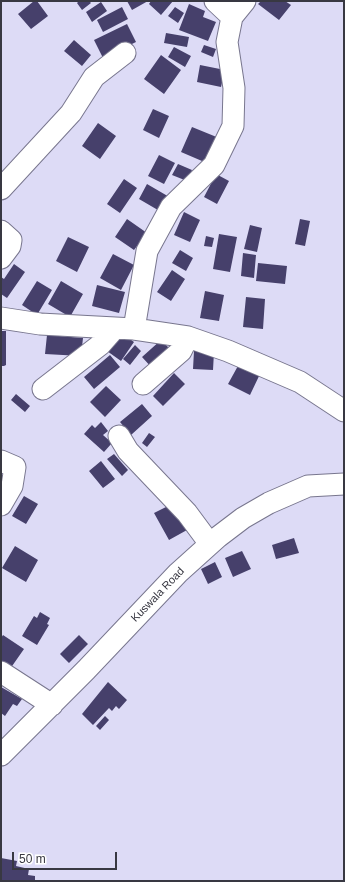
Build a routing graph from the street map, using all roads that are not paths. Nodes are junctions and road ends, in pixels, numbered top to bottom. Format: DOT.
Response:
graph roads {
  1 [pos="215,1"];
  2 [pos="245,1"];
  3 [pos="232,17"];
  4 [pos="125,53"];
  5 [pos="1,189"];
  6 [pos="1,230"];
  7 [pos="1,258"];
  8 [pos="1,318"];
  9 [pos="124,328"];
  10 [pos="188,337"];
  11 [pos="143,384"];
  12 [pos="43,389"];
  13 [pos="344,411"];
  14 [pos="119,436"];
  15 [pos="1,461"];
  16 [pos="344,484"];
  17 [pos="1,505"];
  18 [pos="210,544"];
  19 [pos="1,672"];
  20 [pos="52,704"];
  21 [pos="1,755"];
  1 -- 3 [label="street"];
  2 -- 3 [label="street"];
  3 -- 9 [label="street"];
  4 -- 5 [label="street"];
  6 -- 7 [label="street"];
  8 -- 9 [label="street"];
  9 -- 10 [label="street"];
  9 -- 12 [label="street"];
  10 -- 11 [label="street"];
  10 -- 13 [label="street"];
  14 -- 18 [label="street"];
  15 -- 17 [label="street"];
  16 -- 18 [label="street, Kuswala Road"];
  18 -- 20 [label="street, Kuswala Road"];
  19 -- 20 [label="street"];
  20 -- 21 [label="street, Kuswala Road"];
}
